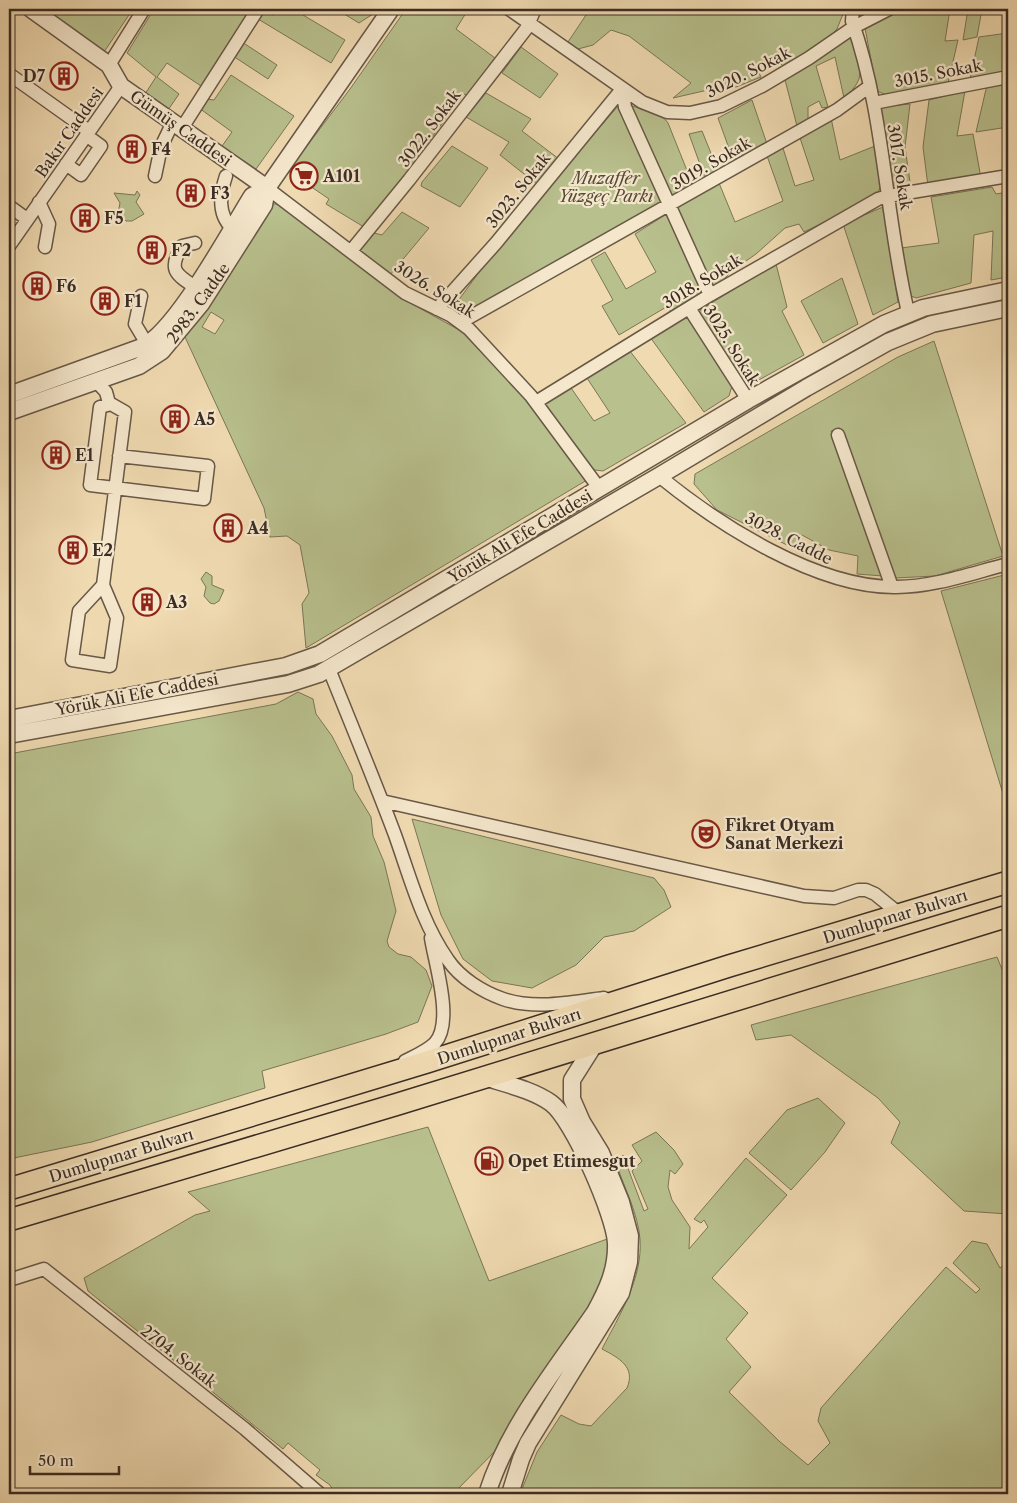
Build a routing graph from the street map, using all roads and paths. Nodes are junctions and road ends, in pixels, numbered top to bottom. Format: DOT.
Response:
graph roads {
  1 [pos="31,9"];
  2 [pos="144,9"];
  3 [pos="258,9"];
  4 [pos="391,9"];
  5 [pos="509,9"];
  6 [pos="535,9"];
  7 [pos="853,9"];
  8 [pos="889,9"];
  9 [pos="529,22"];
  10 [pos="854,27"];
  11 [pos="108,65"];
  12 [pos="9,74"];
  13 [pos="1008,77"];
  14 [pos="121,86"];
  15 [pos="870,86"];
  16 [pos="622,89"];
  17 [pos="874,103"];
  18 [pos="178,125"];
  19 [pos="88,133"];
  20 [pos="66,164"];
  21 [pos="155,176"];
  22 [pos="226,176"];
  23 [pos="1008,176"];
  24 [pos="267,188"];
  25 [pos="888,196"];
  26 [pos="39,202"];
  27 [pos="9,206"];
  28 [pos="669,206"];
  29 [pos="27,219"];
  30 [pos="232,228"];
  31 [pos="195,243"];
  32 [pos="9,246"];
  33 [pos="45,247"];
  34 [pos="350,250"];
  35 [pos="195,287"];
  36 [pos="1008,290"];
  37 [pos="710,295"];
  38 [pos="141,296"];
  39 [pos="689,308"];
  40 [pos="1008,308"];
  41 [pos="437,309"];
  42 [pos="908,312"];
  43 [pos="461,322"];
  44 [pos="915,330"];
  45 [pos="157,342"];
  46 [pos="96,381"];
  47 [pos="9,395"];
  48 [pos="748,400"];
  49 [pos="536,402"];
  50 [pos="109,404"];
  51 [pos="9,412"];
  52 [pos="838,435"];
  53 [pos="120,456"];
  54 [pos="659,476"];
  55 [pos="115,488"];
  56 [pos="600,488"];
  57 [pos="1008,564"];
  58 [pos="102,586"];
  59 [pos="892,587"];
  60 [pos="320,654"];
  61 [pos="329,669"];
  62 [pos="9,719"];
  63 [pos="9,735"];
  64 [pos="382,801"];
  65 [pos="1008,867"];
  66 [pos="1008,882"];
  67 [pos="905,914"];
  68 [pos="1008,917"];
  69 [pos="430,931"];
  70 [pos="642,993"];
  71 [pos="596,1042"];
  72 [pos="484,1077"];
  73 [pos="372,1078"];
  74 [pos="9,1189"];
  75 [pos="9,1220"];
  76 [pos="9,1280"];
  77 [pos="320,1494"];
  78 [pos="475,1494"];
  79 [pos="482,1494"];
  80 [pos="487,1494"];
  81 [pos="510,1494"];
  1 -- 11 [label="street, Gümüş Caddesi"];
  2 -- 11 [label="street"];
  3 -- 18 [label="street"];
  4 -- 24 [label="street, 2983. Cadde"];
  5 -- 9 [label="street, 3020. Sokak"];
  6 -- 9 [label="street, 3022. Sokak"];
  7 -- 10 [label="street, 3017. Sokak"];
  8 -- 10 [label="street, 3020. Sokak"];
  9 -- 16 [label="street, 3020. Sokak"];
  9 -- 34 [label="street, 3022. Sokak"];
  10 -- 15 [label="street, 3017. Sokak"];
  10 -- 16 [label="street, 3020. Sokak"];
  11 -- 14 [label="street, Gümüş Caddesi"];
  12 -- 19 [label="street"];
  13 -- 17 [label="street, 3015. Sokak"];
  14 -- 18 [label="street, Gümüş Caddesi"];
  14 -- 19 [label="street, Bakır Caddesi"];
  15 -- 17 [label="street, 3017. Sokak"];
  15 -- 28 [label="street, 3019. Sokak"];
  16 -- 28 [label="street"];
  16 -- 41 [label="street, 3023. Sokak"];
  17 -- 25 [label="street, 3017. Sokak"];
  18 -- 21 [label="street"];
  18 -- 24 [label="street, Gümüş Caddesi"];
  19 -- 20 [label="street, Bakır Caddesi"];
  19 -- 20 [label="street"];
  20 -- 26 [label="street, Bakır Caddesi"];
  22 -- 30 [label="street"];
  23 -- 25 [label="street, 3018. Sokak"];
  24 -- 30 [label="street, 2983. Cadde"];
  24 -- 34 [label="street, 3026. Sokak"];
  24 -- 45 [label="street, 2983. Cadde"];
  25 -- 37 [label="street, 3018. Sokak"];
  25 -- 42 [label="street, 3017. Sokak"];
  26 -- 29 [label="street, Bakır Caddesi"];
  26 -- 33 [label="street"];
  27 -- 29 [label="street"];
  28 -- 37 [label="street"];
  28 -- 43 [label="street, 3019. Sokak"];
  29 -- 32 [label="street, Bakır Caddesi"];
  30 -- 35 [label="street, 2983. Cadde"];
  31 -- 35 [label="street"];
  34 -- 41 [label="street, 3026. Sokak"];
  35 -- 45 [label="street, 2983. Cadde"];
  36 -- 42 [label="street, Yörük Ali Efe Caddesi"];
  37 -- 39 [label="street, 3018. Sokak"];
  38 -- 45 [label="street"];
  39 -- 48 [label="street, 3025. Sokak"];
  39 -- 49 [label="street, 3018. Sokak"];
  40 -- 44 [label="street, Yörük Ali Efe Caddesi"];
  41 -- 43 [label="street, 3026. Sokak"];
  42 -- 44 [label="street"];
  42 -- 48 [label="street, Yörük Ali Efe Caddesi"];
  43 -- 49 [label="street, 3026. Sokak"];
  44 -- 54 [label="street, Yörük Ali Efe Caddesi"];
  45 -- 46 [label="street, 2983. Cadde"];
  45 -- 47 [label="street, 2983. Cadde"];
  46 -- 50 [label="street"];
  46 -- 51 [label="street, 2983. Cadde"];
  48 -- 56 [label="street, Yörük Ali Efe Caddesi"];
  49 -- 56 [label="street, 3026. Sokak"];
  50 -- 53 [label="street"];
  50 -- 55 [label="street"];
  52 -- 59 [label="street"];
  53 -- 55 [label="street"];
  53 -- 55 [label="street"];
  54 -- 59 [label="street, 3028. Cadde"];
  54 -- 61 [label="street, Yörük Ali Efe Caddesi"];
  55 -- 58 [label="street"];
  56 -- 60 [label="street, Yörük Ali Efe Caddesi"];
  57 -- 59 [label="street, 3028. Cadde"];
  58 -- 58 [label="street"];
  60 -- 61 [label="street"];
  60 -- 62 [label="street, Yörük Ali Efe Caddesi"];
  61 -- 63 [label="street, Yörük Ali Efe Caddesi"];
  61 -- 64 [label="street"];
  64 -- 67 [label="street"];
  64 -- 69 [label="street"];
  65 -- 67 [label="highway"];
  66 -- 67 [label="highway, Dumlupınar Bulvarı"];
  67 -- 70 [label="highway, Dumlupınar Bulvarı"];
  68 -- 71 [label="highway, Dumlupınar Bulvarı"];
  69 -- 70 [label="street"];
  69 -- 73 [label="street"];
  70 -- 73 [label="highway, Dumlupınar Bulvarı"];
  71 -- 72 [label="highway, Dumlupınar Bulvarı"];
  71 -- 81 [label="street"];
  72 -- 75 [label="highway, Dumlupınar Bulvarı"];
  72 -- 80 [label="street"];
  73 -- 74 [label="highway, Dumlupınar Bulvarı"];
  76 -- 77 [label="street, 2704. Sokak"];
  78 -- 79 [label="street"];
}
